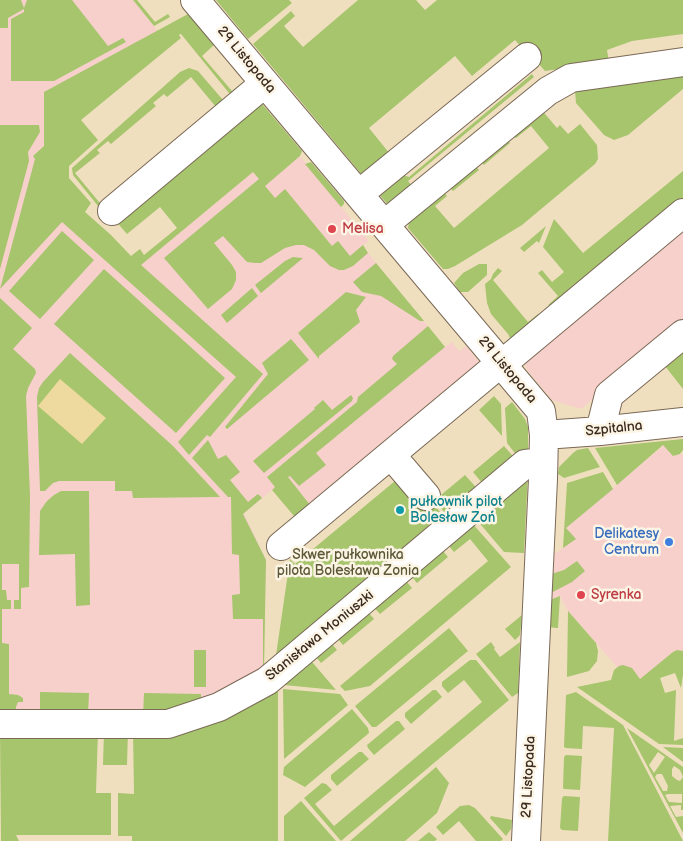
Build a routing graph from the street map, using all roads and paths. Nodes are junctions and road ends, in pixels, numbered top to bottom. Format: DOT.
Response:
graph roads {
  1 [pos="195,0"];
  2 [pos="527,57"];
  3 [pos="683,62"];
  4 [pos="265,83"];
  5 [pos="359,194"];
  6 [pos="112,210"];
  7 [pos="683,213"];
  8 [pos="384,224"];
  9 [pos="683,334"];
  10 [pos="502,364"];
  11 [pos="683,422"];
  12 [pos="600,431"];
  13 [pos="544,435"];
  14 [pos="391,455"];
  15 [pos="543,462"];
  16 [pos="426,496"];
  17 [pos="281,546"];
  18 [pos="0,724"];
  19 [pos="526,841"];
  1 -- 4 [label="street, 29 Listopada"];
  2 -- 5 [label="street"];
  3 -- 8 [label="street"];
  4 -- 5 [label="street, 29 Listopada"];
  4 -- 6 [label="street"];
  5 -- 8 [label="street, 29 Listopada"];
  7 -- 10 [label="street"];
  8 -- 10 [label="street, 29 Listopada"];
  9 -- 12 [label="street"];
  10 -- 13 [label="street, 29 Listopada"];
  10 -- 14 [label="street"];
  11 -- 12 [label="street, Szpitalna"];
  12 -- 13 [label="street, Szpitalna"];
  13 -- 15 [label="street, 29 Listopada"];
  14 -- 16 [label="street"];
  14 -- 17 [label="street"];
  15 -- 18 [label="street, Stanisława Moniuszki"];
  15 -- 19 [label="street, 29 Listopada"];
}
